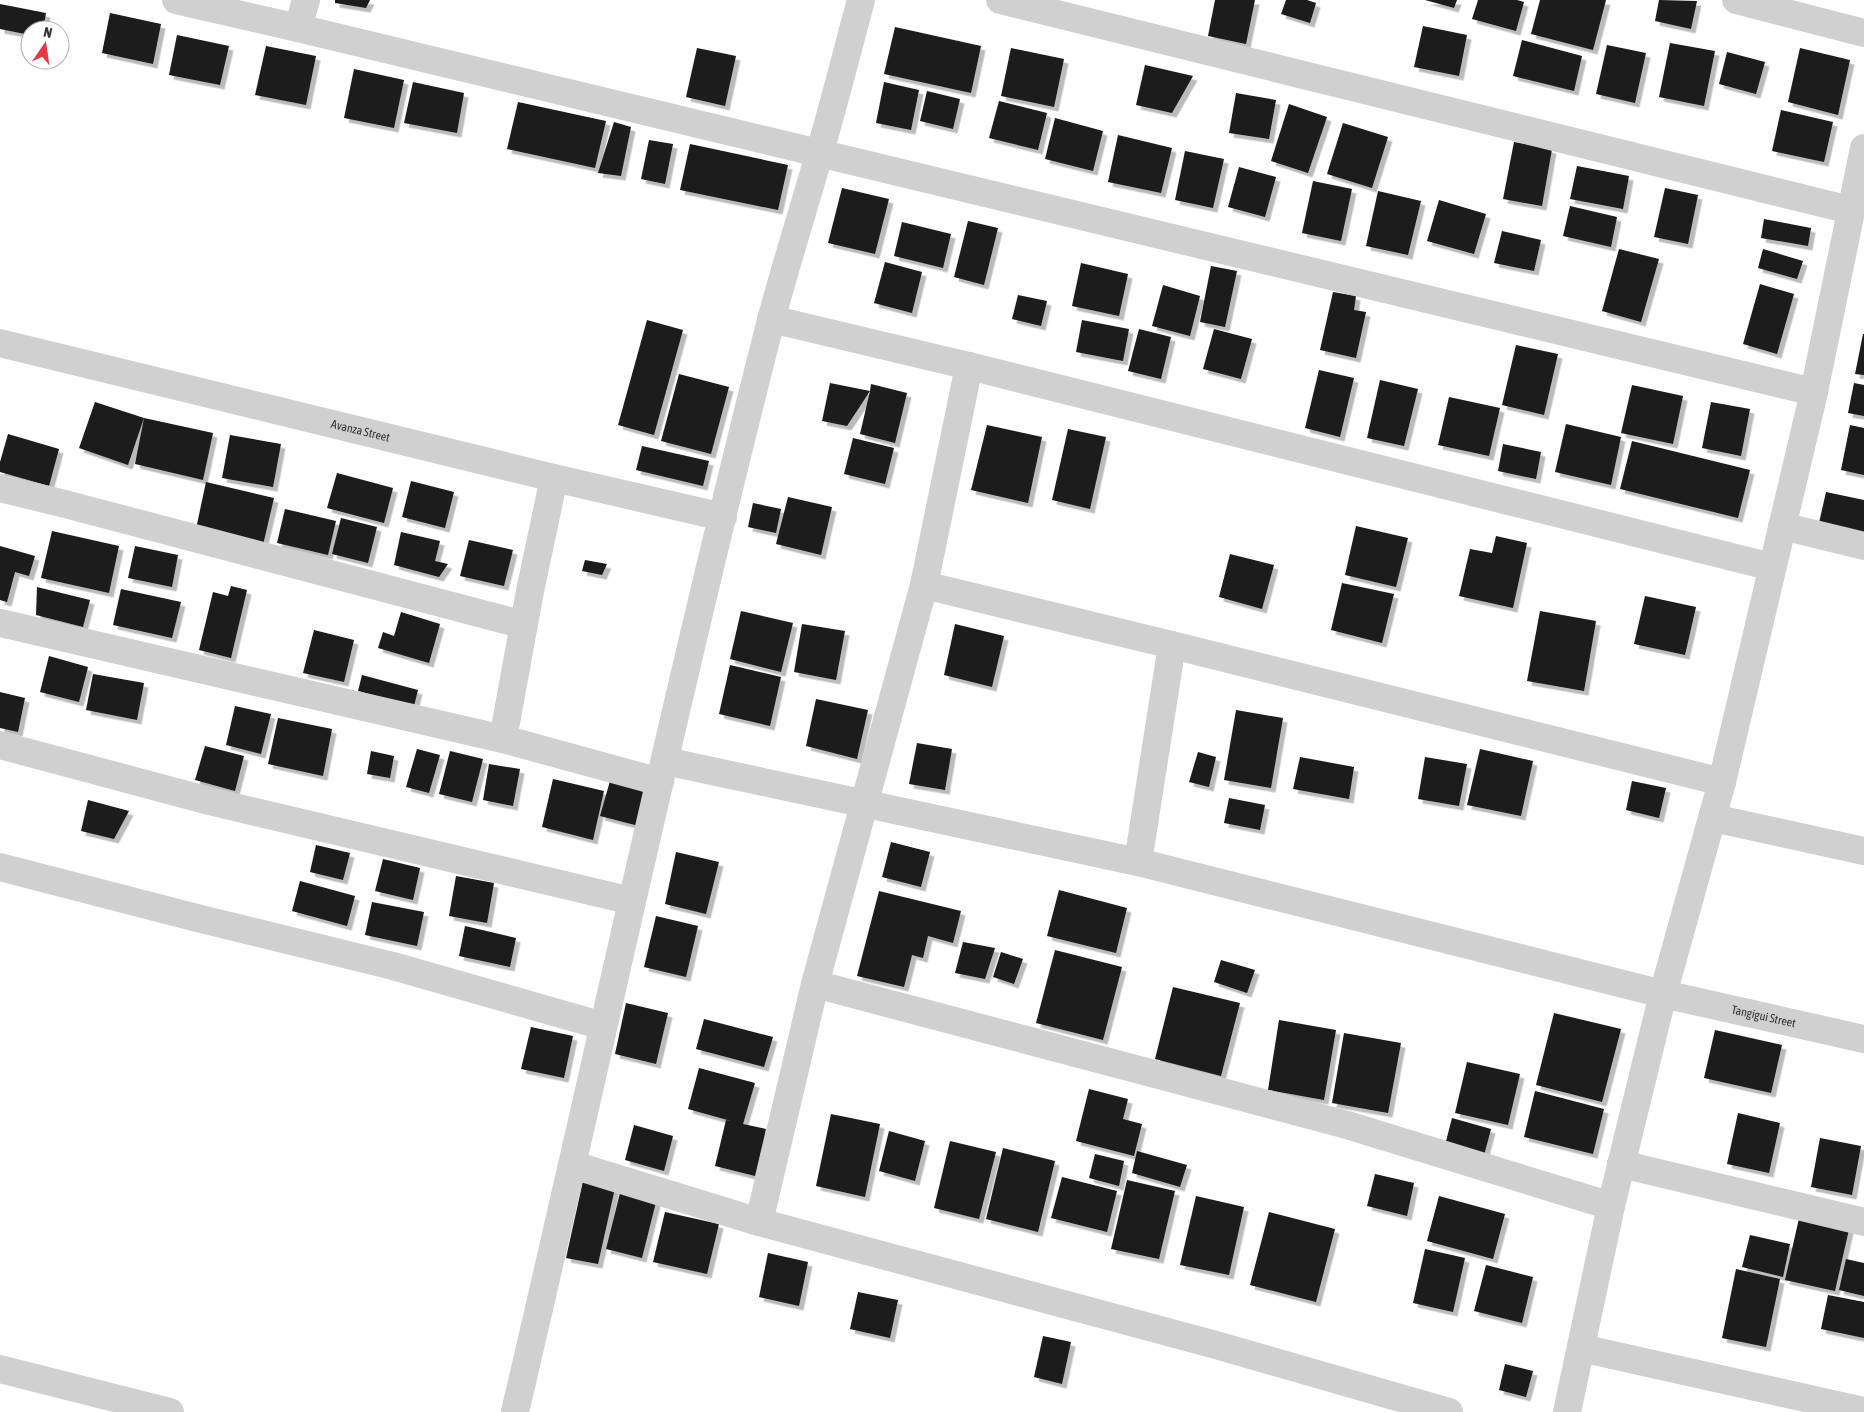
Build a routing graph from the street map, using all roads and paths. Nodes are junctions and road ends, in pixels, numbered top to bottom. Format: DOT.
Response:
graph roads {
  1 [pos="176,0"];
  2 [pos="306,0"];
  3 [pos="861,0"];
  4 [pos="1000,0"];
  5 [pos="1736,0"];
  6 [pos="298,28"];
  7 [pos="1864,32"];
  8 [pos="1864,148"];
  9 [pos="820,154"];
  10 [pos="1850,210"];
  11 [pos="771,320"];
  12 [pos="0,343"];
  13 [pos="969,366"];
  14 [pos="1814,392"];
  15 [pos="554,478"];
  16 [pos="0,488"];
  17 [pos="722,517"];
  18 [pos="1782,526"];
  19 [pos="1864,546"];
  20 [pos="1772,567"];
  21 [pos="924,585"];
  22 [pos="0,623"];
  23 [pos="524,625"];
  24 [pos="1172,644"];
  25 [pos="503,739"];
  26 [pos="0,745"];
  27 [pos="662,772"];
  28 [pos="1722,782"];
  29 [pos="864,803"];
  30 [pos="1713,818"];
  31 [pos="1864,851"];
  32 [pos="1138,862"];
  33 [pos="0,867"];
  34 [pos="632,901"];
  35 [pos="815,984"];
  36 [pos="1663,994"];
  37 [pos="602,1026"];
  38 [pos="1864,1039"];
  39 [pos="1621,1164"];
  40 [pos="573,1165"];
  41 [pos="1611,1206"];
  42 [pos="759,1222"];
  43 [pos="1864,1222"];
  44 [pos="1581,1348"];
  45 [pos="0,1369"];
  46 [pos="1864,1411"];
  47 [pos="170,1412"];
  48 [pos="515,1412"];
  49 [pos="1449,1412"];
  50 [pos="1567,1412"];
  1 -- 6 [label="street"];
  2 -- 6 [label="street"];
  3 -- 9 [label="street"];
  4 -- 10 [label="street"];
  5 -- 7 [label="street"];
  6 -- 9 [label="street"];
  8 -- 10 [label="street"];
  9 -- 11 [label="street"];
  9 -- 14 [label="street"];
  10 -- 14 [label="street"];
  11 -- 13 [label="street"];
  11 -- 17 [label="street"];
  12 -- 15 [label="street, Avanza Street"];
  13 -- 20 [label="street"];
  13 -- 21 [label="street"];
  14 -- 18 [label="street"];
  15 -- 17 [label="street, Avanza Street"];
  15 -- 23 [label="street"];
  16 -- 23 [label="street"];
  17 -- 27 [label="street"];
  18 -- 19 [label="street"];
  18 -- 20 [label="street"];
  20 -- 28 [label="street"];
  21 -- 24 [label="street"];
  21 -- 29 [label="street"];
  22 -- 25 [label="street, Tangigui Street"];
  23 -- 25 [label="street"];
  24 -- 28 [label="street"];
  24 -- 32 [label="street"];
  25 -- 27 [label="street, Tangigui Street"];
  26 -- 34 [label="street"];
  27 -- 29 [label="street, Tangigui Street"];
  27 -- 34 [label="street"];
  28 -- 30 [label="street"];
  29 -- 32 [label="street, Tangigui Street"];
  29 -- 35 [label="street"];
  30 -- 31 [label="street"];
  30 -- 36 [label="street"];
  32 -- 36 [label="street, Tangigui Street"];
  33 -- 37 [label="street"];
  34 -- 37 [label="street"];
  35 -- 41 [label="street"];
  35 -- 42 [label="street"];
  36 -- 38 [label="street, Tangigui Street"];
  36 -- 39 [label="street"];
  37 -- 40 [label="street"];
  39 -- 41 [label="street"];
  39 -- 43 [label="street"];
  40 -- 42 [label="street"];
  40 -- 48 [label="street"];
  41 -- 44 [label="street"];
  42 -- 49 [label="street"];
  44 -- 46 [label="street"];
  44 -- 50 [label="street"];
  45 -- 47 [label="street"];
}
